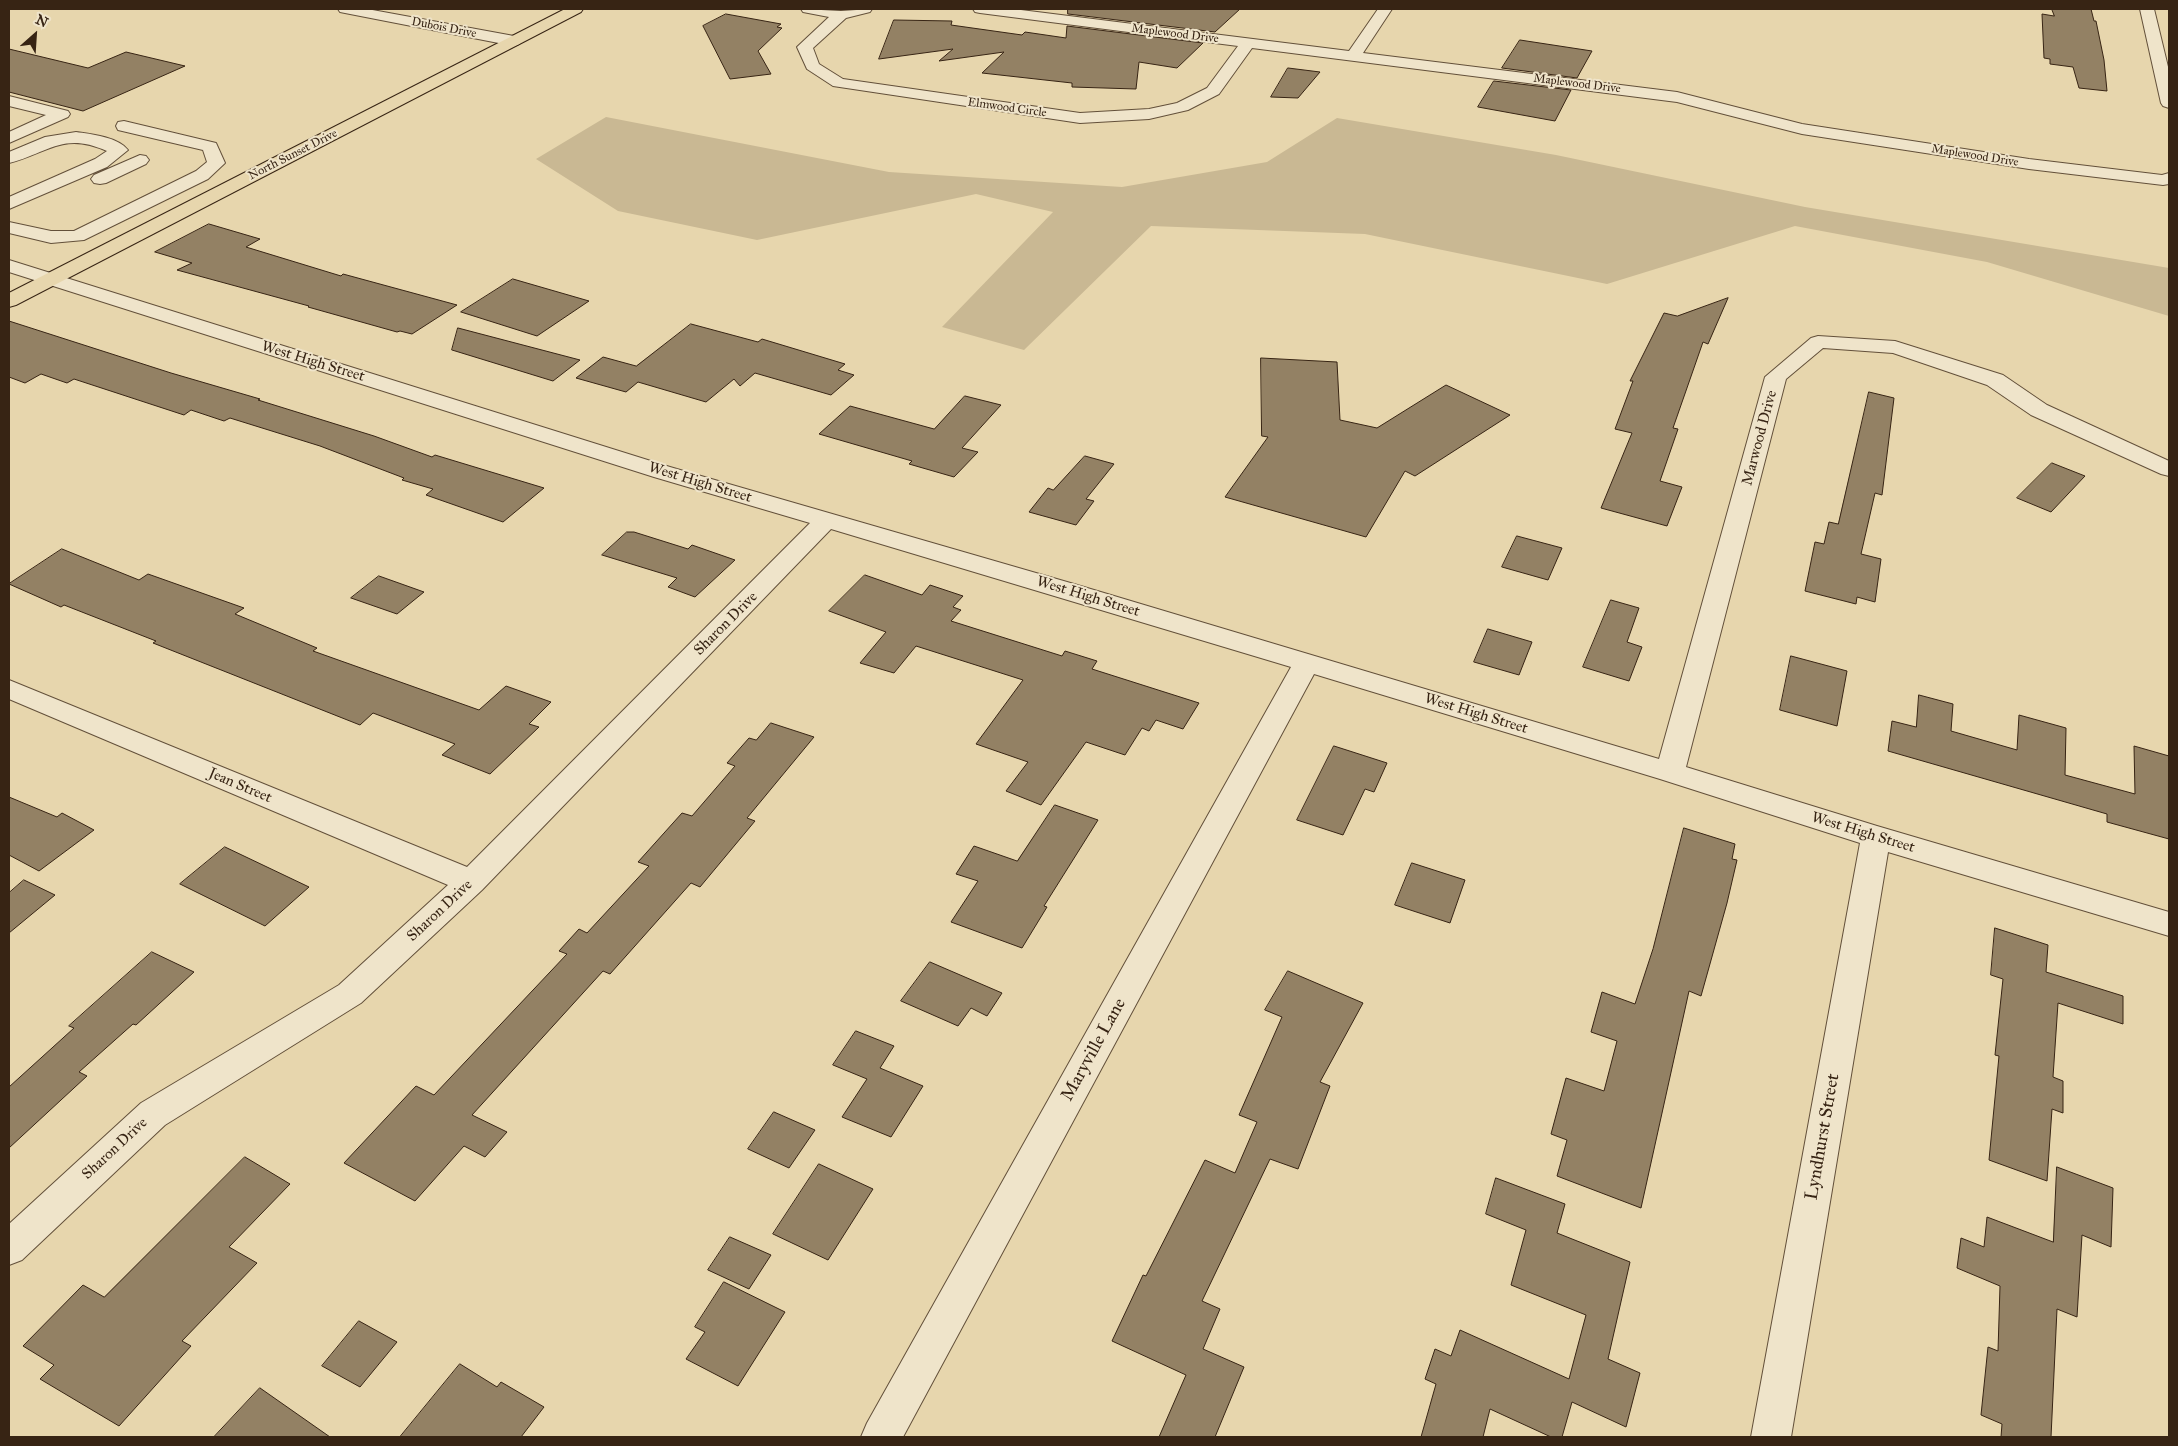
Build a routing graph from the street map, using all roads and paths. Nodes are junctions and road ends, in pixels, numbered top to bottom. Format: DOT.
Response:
graph roads {
  1 [pos="345,9"];
  2 [pos="576,9"];
  3 [pos="808,9"];
  4 [pos="865,9"];
  5 [pos="980,9"];
  6 [pos="2146,9"];
  7 [pos="1384,10"];
  8 [pos="841,15"];
  9 [pos="514,42"];
  10 [pos="1248,43"];
  11 [pos="1352,57"];
  12 [pos="9,101"];
  13 [pos="2169,103"];
  14 [pos="124,126"];
  15 [pos="9,138"];
  16 [pos="9,158"];
  17 [pos="140,160"];
  18 [pos="2169,178"];
  19 [pos="9,204"];
  20 [pos="9,223"];
  21 [pos="9,228"];
  22 [pos="9,266"];
  23 [pos="50,279"];
  24 [pos="9,301"];
  25 [pos="2169,469"];
  26 [pos="827,520"];
  27 [pos="1307,663"];
  28 [pos="9,689"];
  29 [pos="1670,772"];
  30 [pos="1876,837"];
  31 [pos="471,882"];
  32 [pos="2169,924"];
  33 [pos="9,1248"];
  34 [pos="881,1437"];
  35 [pos="1771,1437"];
  1 -- 9 [label="street, Dubois Drive"];
  2 -- 9 [label="main road, North Sunset Drive"];
  3 -- 8 [label="street"];
  4 -- 8 [label="street"];
  5 -- 10 [label="street, Maplewood Drive"];
  6 -- 13 [label="street"];
  7 -- 11 [label="street"];
  8 -- 10 [label="street, Elmwood Circle"];
  9 -- 23 [label="main road, North Sunset Drive"];
  10 -- 11 [label="street, Maplewood Drive"];
  11 -- 18 [label="street, Maplewood Drive"];
  12 -- 15 [label="street"];
  14 -- 21 [label="street"];
  16 -- 19 [label="street"];
  17 -- 20 [label="street"];
  22 -- 23 [label="street, West High Street"];
  23 -- 24 [label="main road, North Sunset Drive"];
  23 -- 26 [label="street, West High Street"];
  25 -- 29 [label="street, Marwood Drive"];
  26 -- 27 [label="street, West High Street"];
  26 -- 31 [label="street, Sharon Drive"];
  27 -- 29 [label="street, West High Street"];
  27 -- 34 [label="street, Maryville Lane"];
  28 -- 31 [label="street, Jean Street"];
  29 -- 30 [label="street, West High Street"];
  30 -- 32 [label="street, West High Street"];
  30 -- 35 [label="street, Lyndhurst Street"];
  31 -- 33 [label="street, Sharon Drive"];
}
